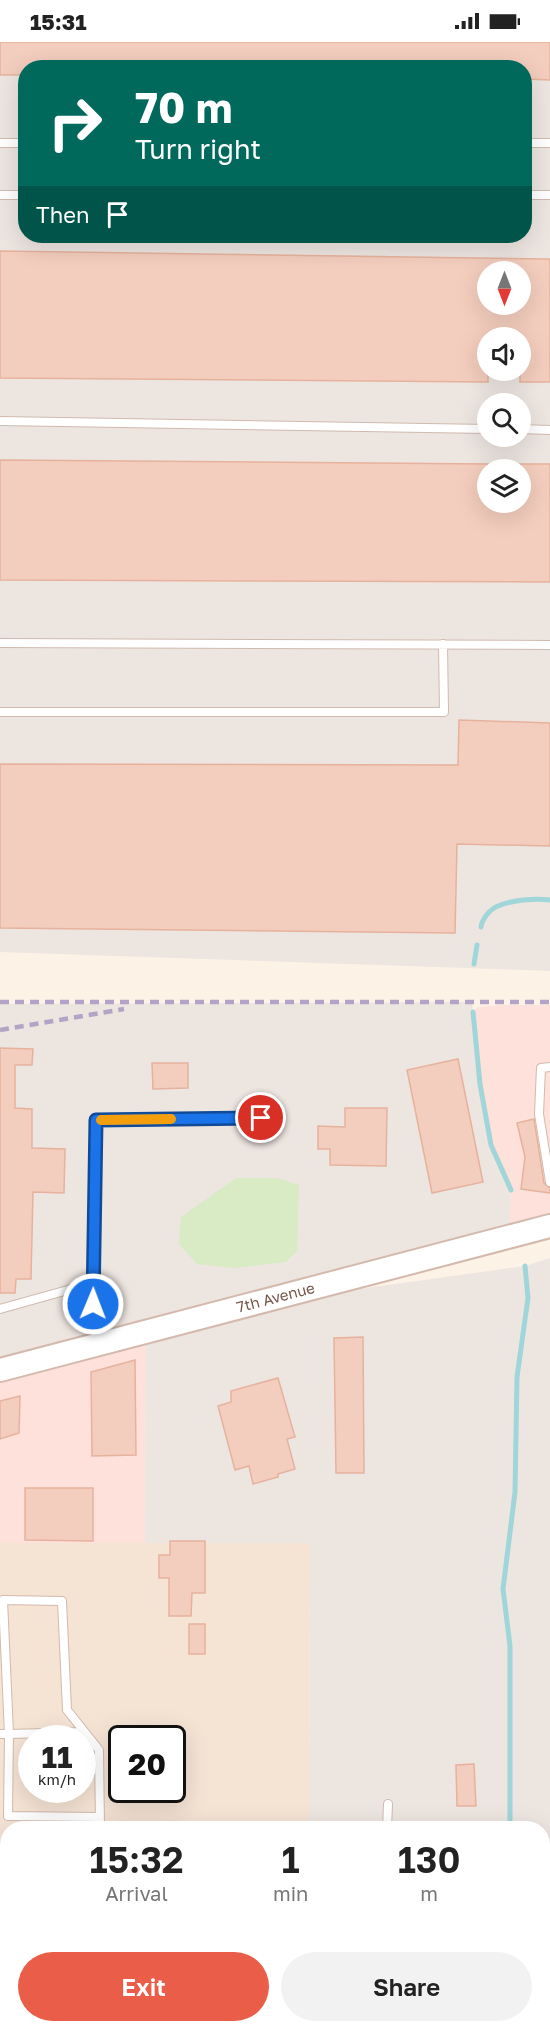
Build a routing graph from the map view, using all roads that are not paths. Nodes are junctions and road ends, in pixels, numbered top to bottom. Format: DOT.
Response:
graph roads {
  1 [pos="0,143"];
  2 [pos="18,143"];
  3 [pos="532,143"];
  4 [pos="550,143"];
  5 [pos="0,195"];
  6 [pos="18,195"];
  7 [pos="532,195"];
  8 [pos="550,195"];
  9 [pos="0,421"];
  10 [pos="477,429"];
  11 [pos="531,429"];
  12 [pos="550,430"];
  13 [pos="0,643"];
  14 [pos="443,645"];
  15 [pos="550,645"];
  16 [pos="0,712"];
  17 [pos="550,1067"];
  18 [pos="261,1118"];
  19 [pos="550,1182"];
  20 [pos="550,1226"];
  21 [pos="93,1283"];
  22 [pos="0,1309"];
  23 [pos="99,1344"];
  24 [pos="0,1370"];
  25 [pos="79,1725"];
  26 [pos="4,1734"];
  27 [pos="96,1746"];
  28 [pos="388,1804"];
  29 [pos="99,1817"];
  30 [pos="99,1821"];
  31 [pos="387,1821"];
  1 -- 2 [label="lane"];
  3 -- 4 [label="lane"];
  5 -- 6 [label="lane"];
  7 -- 8 [label="lane"];
  9 -- 10 [label="lane"];
  11 -- 12 [label="lane"];
  13 -- 14 [label="lane"];
  14 -- 15 [label="lane"];
  14 -- 16 [label="lane"];
  17 -- 19 [label="lane"];
  18 -- 21 [label="lane"];
  20 -- 23 [label="street, 7th Avenue"];
  21 -- 22 [label="lane"];
  21 -- 23 [label="lane"];
  23 -- 24 [label="street, 7th Avenue"];
  25 -- 26 [label="lane"];
  26 -- 29 [label="lane"];
  27 -- 29 [label="lane"];
  28 -- 31 [label="lane"];
  29 -- 30 [label="lane"];
}
